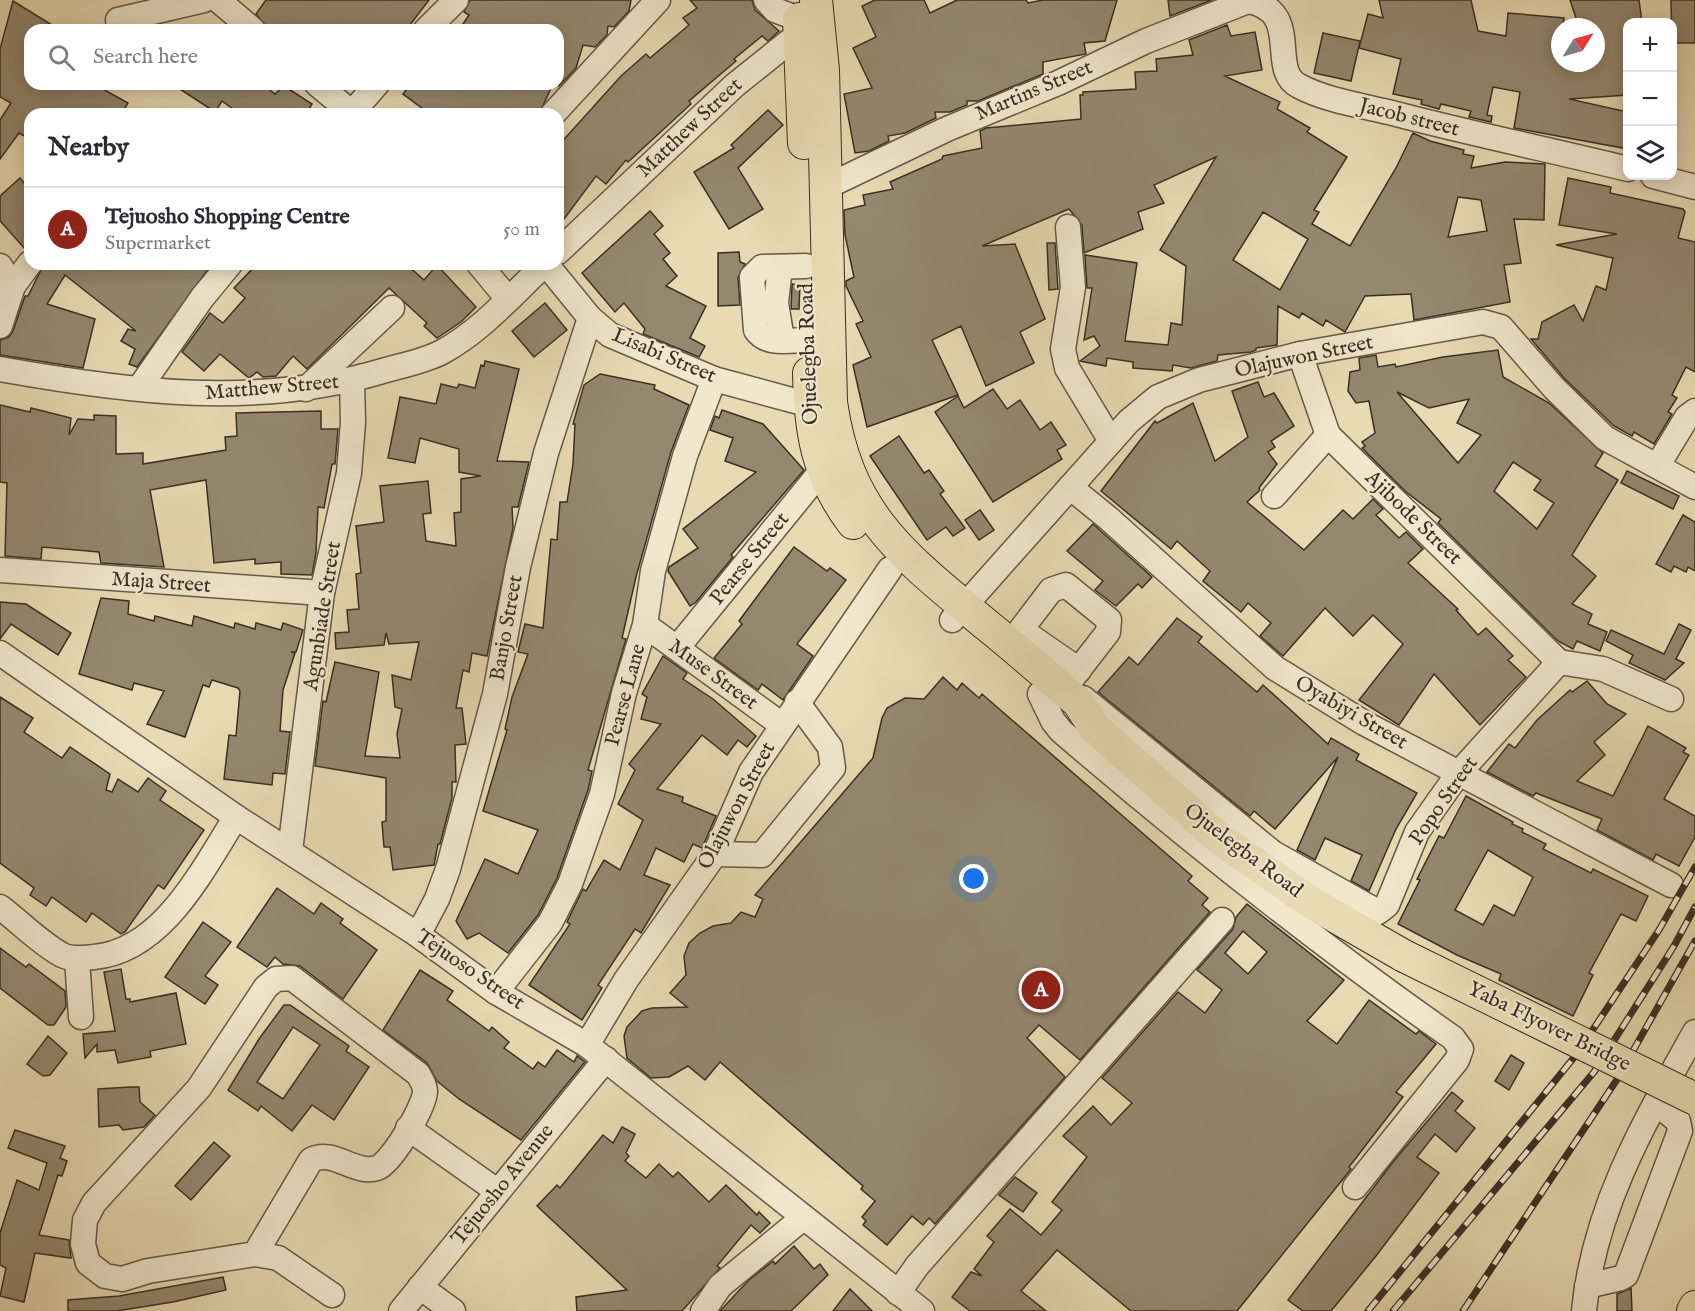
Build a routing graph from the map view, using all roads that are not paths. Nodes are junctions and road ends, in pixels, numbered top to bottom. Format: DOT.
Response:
graph roads {
  1 [pos="204,0"];
  2 [pos="218,0"];
  3 [pos="456,0"];
  4 [pos="658,0"];
  5 [pos="766,0"];
  6 [pos="1247,0"];
  7 [pos="803,13"];
  8 [pos="118,20"];
  9 [pos="246,24"];
  10 [pos="432,24"];
  11 [pos="324,90"];
  12 [pos="373,90"];
  13 [pos="345,108"];
  14 [pos="357,108"];
  15 [pos="559,108"];
  16 [pos="1623,168"];
  17 [pos="1668,180"];
  18 [pos="1695,187"];
  19 [pos="824,188"];
  20 [pos="1068,227"];
  21 [pos="564,246"];
  22 [pos="0,266"];
  23 [pos="793,266"];
  24 [pos="25,270"];
  25 [pos="225,270"];
  26 [pos="484,270"];
  27 [pos="539,270"];
  28 [pos="551,270"];
  29 [pos="14,286"];
  30 [pos="508,299"];
  31 [pos="392,308"];
  32 [pos="590,318"];
  33 [pos="0,326"];
  34 [pos="795,340"];
  35 [pos="1300,354"];
  36 [pos="0,369"];
  37 [pos="714,379"];
  38 [pos="352,381"];
  39 [pos="140,387"];
  40 [pos="306,389"];
  41 [pos="810,405"];
  42 [pos="1695,411"];
  43 [pos="1328,435"];
  44 [pos="1111,441"];
  45 [pos="1658,465"];
  46 [pos="823,469"];
  47 [pos="1695,486"];
  48 [pos="1070,487"];
  49 [pos="1274,496"];
  50 [pos="890,569"];
  51 [pos="0,570"];
  52 [pos="322,593"];
  53 [pos="958,613"];
  54 [pos="645,625"];
  55 [pos="1016,637"];
  56 [pos="678,648"];
  57 [pos="0,652"];
  58 [pos="1559,662"];
  59 [pos="1058,681"];
  60 [pos="1671,699"];
  61 [pos="797,702"];
  62 [pos="782,725"];
  63 [pos="1458,774"];
  64 [pos="236,817"];
  65 [pos="290,851"];
  66 [pos="715,854"];
  67 [pos="1671,885"];
  68 [pos="0,907"];
  69 [pos="1222,920"];
  70 [pos="418,935"];
  71 [pos="1404,956"];
  72 [pos="77,959"];
  73 [pos="496,992"];
  74 [pos="81,1017"];
  75 [pos="1695,1032"];
  76 [pos="596,1052"];
  77 [pos="1695,1099"];
  78 [pos="1656,1103"];
  79 [pos="408,1128"];
  80 [pos="1355,1187"];
  81 [pos="497,1191"];
  82 [pos="278,1214"];
  83 [pos="803,1218"];
  84 [pos="255,1254"];
  85 [pos="291,1265"];
  86 [pos="1587,1286"];
  87 [pos="420,1287"];
  88 [pos="898,1293"];
  89 [pos="332,1295"];
  90 [pos="400,1311"];
  91 [pos="453,1311"];
  92 [pos="702,1311"];
  93 [pos="922,1311"];
  94 [pos="1584,1311"];
  1 -- 8 [label="street"];
  2 -- 9 [label="street"];
  3 -- 10 [label="street"];
  4 -- 15 [label="street"];
  5 -- 7 [label="street"];
  6 -- 16 [label="street, Jacob street"];
  6 -- 19 [label="street, Martins Street"];
  7 -- 19 [label="main road, Ojuelegba Road"];
  7 -- 21 [label="street, Matthew Street"];
  7 -- 23 [label="main road, Ojuelegba Road"];
  11 -- 13 [label="street"];
  12 -- 14 [label="street"];
  17 -- 18 [label="street"];
  19 -- 53 [label="main road, Ojuelegba Road"];
  20 -- 44 [label="street"];
  22 -- 29 [label="street"];
  23 -- 34 [label="main road, Ojuelegba Road"];
  23 -- 34 [label="street"];
  24 -- 29 [label="street"];
  25 -- 39 [label="street"];
  26 -- 30 [label="street"];
  27 -- 30 [label="street, Matthew Street"];
  28 -- 32 [label="street, Lisabi Street"];
  29 -- 33 [label="street"];
  30 -- 38 [label="street, Matthew Street"];
  31 -- 40 [label="street"];
  32 -- 37 [label="street, Lisabi Street"];
  32 -- 70 [label="street, Banjo Street"];
  34 -- 41 [label="main road, Ojuelegba Road"];
  35 -- 43 [label="street, Ajibode Street"];
  35 -- 44 [label="street, Olajuwon Street"];
  35 -- 45 [label="street, Olajuwon Street"];
  36 -- 39 [label="street, Matthew Street"];
  37 -- 41 [label="street, Lisabi Street"];
  37 -- 54 [label="street, Pearse Lane"];
  38 -- 40 [label="street, Matthew Street"];
  38 -- 52 [label="street, Agunbiade Street"];
  39 -- 40 [label="street, Matthew Street"];
  41 -- 46 [label="main road, Ojuelegba Road"];
  42 -- 45 [label="street"];
  43 -- 49 [label="street"];
  43 -- 58 [label="street, Ajibode Street"];
  44 -- 48 [label="street, Olajuwon Street"];
  45 -- 47 [label="street, Olajuwon Street"];
  46 -- 50 [label="main road, Ojuelegba Road"];
  46 -- 56 [label="street, Pearse Street"];
  48 -- 53 [label="street, Olajuwon Street"];
  48 -- 63 [label="street, Oyabiyi Street"];
  50 -- 53 [label="main road, Ojuelegba Road"];
  50 -- 61 [label="street, Olajuwon Street"];
  51 -- 52 [label="street, Maja Street"];
  52 -- 65 [label="street, Agunbiade Street"];
  53 -- 55 [label="main road, Ojuelegba Road"];
  53 -- 59 [label="main road, Ojuelegba Road"];
  54 -- 56 [label="street, Muse Street"];
  54 -- 73 [label="street, Pearse Lane"];
  55 -- 59 [label="main road, Ojuelegba Road"];
  55 -- 59 [label="street"];
  56 -- 62 [label="street, Muse Street"];
  57 -- 64 [label="street, Tejuoso Street"];
  58 -- 60 [label="street"];
  58 -- 63 [label="street, Popo Street"];
  59 -- 63 [label="street, Popo Street"];
  59 -- 71 [label="main road, Ojuelegba Road"];
  59 -- 80 [label="street"];
  61 -- 62 [label="street, Olajuwon Street"];
  61 -- 66 [label="street"];
  62 -- 66 [label="street, Olajuwon Street"];
  63 -- 67 [label="street, Oyabiyi Street"];
  64 -- 65 [label="street, Tejuoso Street"];
  64 -- 72 [label="street"];
  65 -- 70 [label="street, Tejuoso Street"];
  66 -- 76 [label="street, Olajuwon Street"];
  68 -- 72 [label="street"];
  69 -- 88 [label="street"];
  70 -- 73 [label="street, Tejuoso Street"];
  71 -- 77 [label="main road, Yaba Flyover Bridge, bridge"];
  72 -- 74 [label="street"];
  73 -- 76 [label="street, Tejuoso Street"];
  75 -- 78 [label="street"];
  76 -- 81 [label="street, Tejuosho Avenue"];
  76 -- 83 [label="street, Tejuoso Street"];
  78 -- 86 [label="street"];
  78 -- 86 [label="street"];
  79 -- 81 [label="street"];
  79 -- 82 [label="street"];
  79 -- 84 [label="street"];
  81 -- 87 [label="street, Tejuosho Avenue"];
  82 -- 84 [label="street"];
  82 -- 85 [label="street"];
  83 -- 88 [label="street, Tejuoso Street"];
  83 -- 92 [label="street"];
  84 -- 85 [label="street"];
  85 -- 89 [label="street"];
  86 -- 94 [label="street"];
  87 -- 90 [label="street, Tejuosho Avenue"];
  87 -- 91 [label="street"];
  88 -- 93 [label="street, Tejuoso Street"];
}
